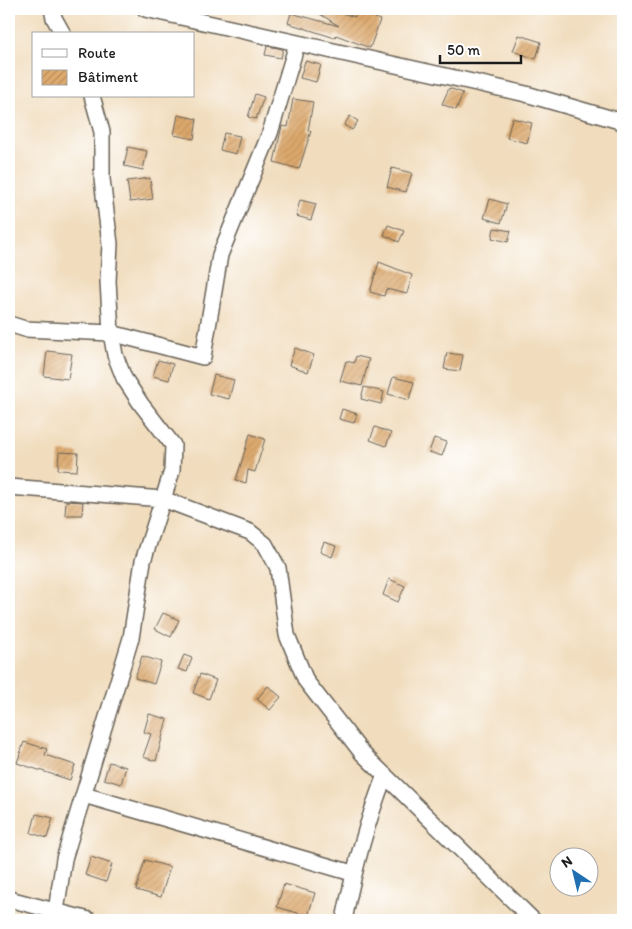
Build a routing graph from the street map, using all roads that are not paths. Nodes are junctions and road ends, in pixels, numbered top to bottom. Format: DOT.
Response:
graph roads {
  1 [pos="52,9"];
  2 [pos="145,9"];
  3 [pos="62,32"];
  4 [pos="297,44"];
  5 [pos="93,98"];
  6 [pos="623,122"];
  7 [pos="9,324"];
  8 [pos="111,333"];
  9 [pos="9,487"];
  10 [pos="162,498"];
  11 [pos="385,775"];
  12 [pos="84,795"];
  13 [pos="352,873"];
  14 [pos="9,898"];
  15 [pos="56,912"];
  16 [pos="89,920"];
  17 [pos="344,920"];
  18 [pos="533,920"];
  1 -- 3 [label="street"];
  2 -- 4 [label="street"];
  4 -- 6 [label="street"];
  4 -- 8 [label="street"];
  5 -- 8 [label="street"];
  7 -- 8 [label="street"];
  8 -- 10 [label="street"];
  9 -- 10 [label="street"];
  10 -- 11 [label="street"];
  10 -- 12 [label="street"];
  11 -- 13 [label="street"];
  11 -- 18 [label="street"];
  12 -- 13 [label="street"];
  12 -- 15 [label="street"];
  13 -- 17 [label="street"];
  14 -- 15 [label="street"];
  15 -- 16 [label="street"];
}
